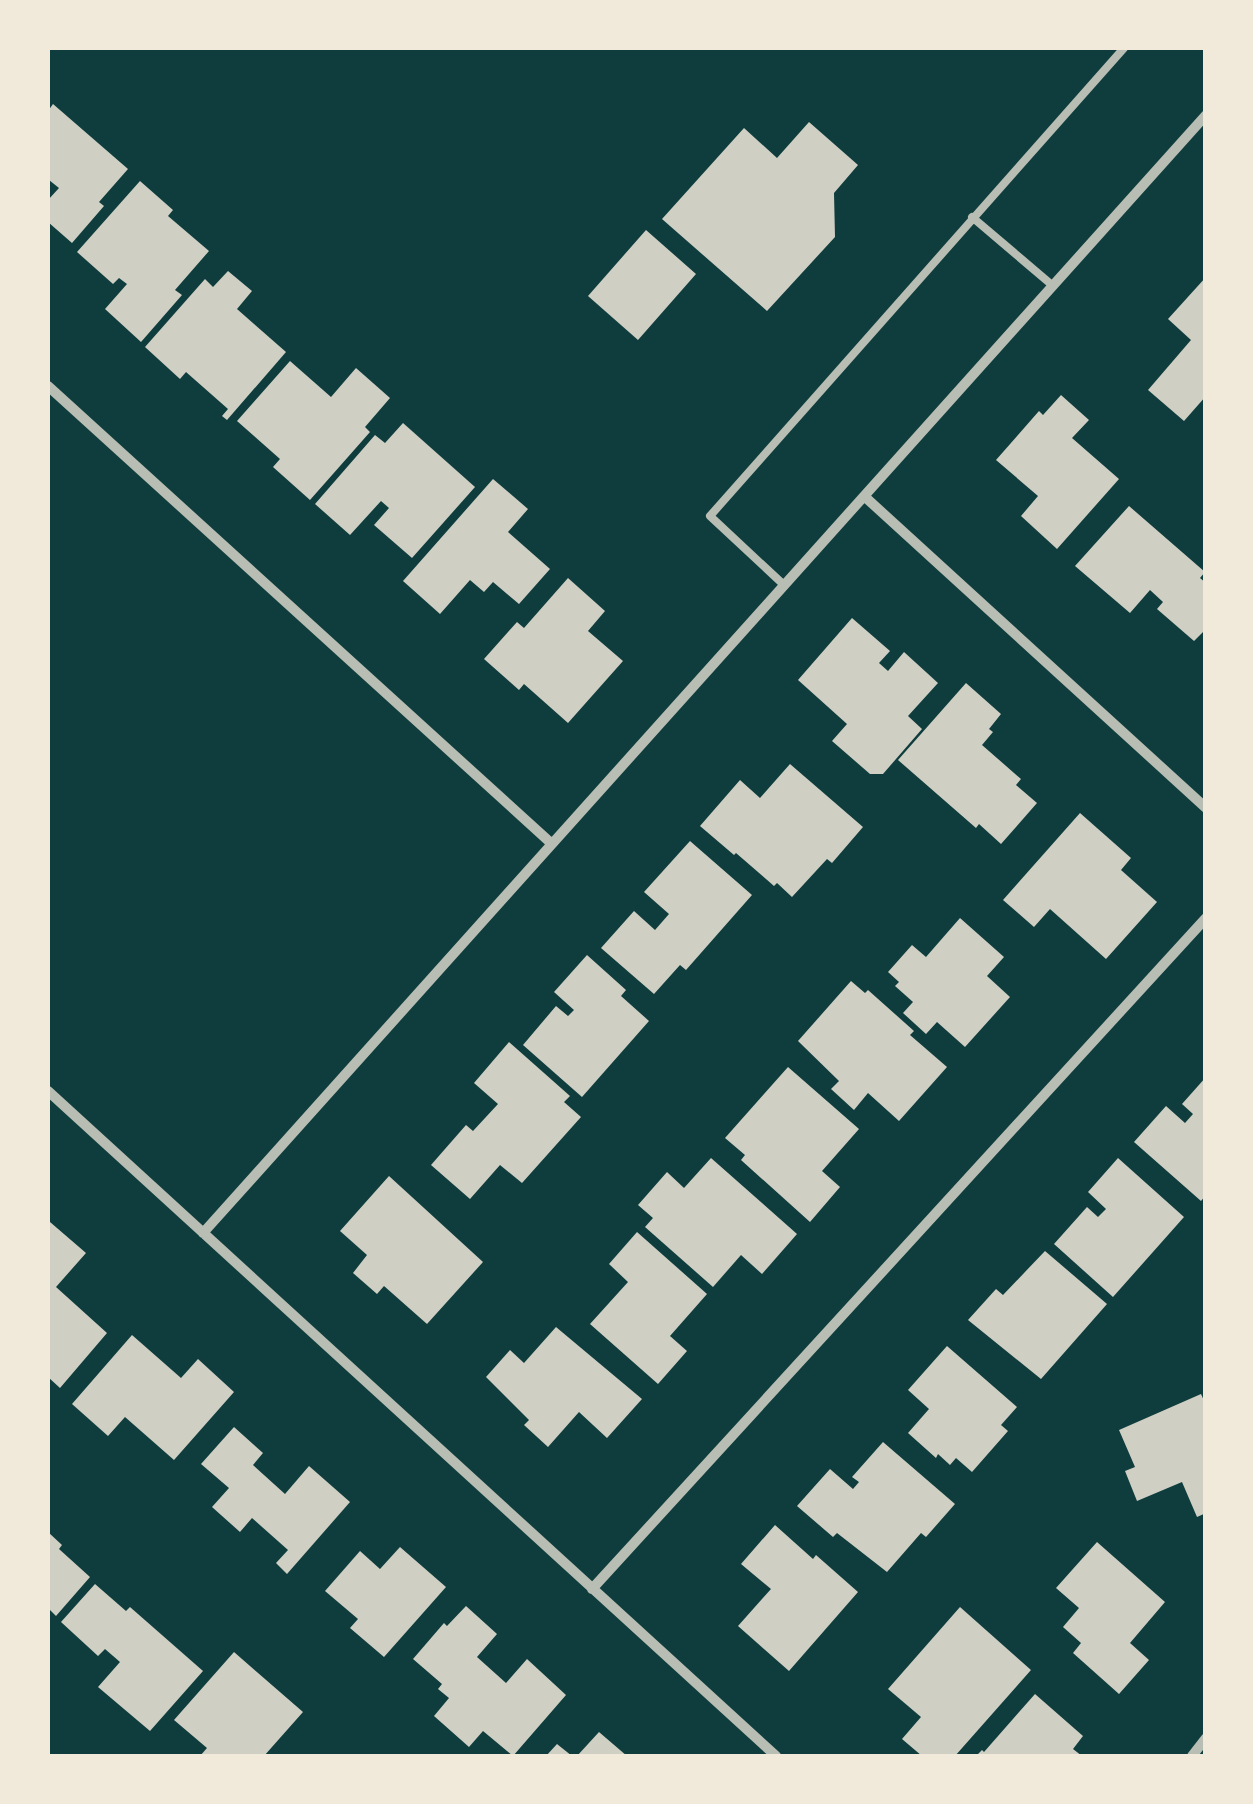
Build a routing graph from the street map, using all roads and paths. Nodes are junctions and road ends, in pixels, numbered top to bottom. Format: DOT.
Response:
graph roads {
  1 [pos="1124,48"];
  2 [pos="1206,114"];
  3 [pos="972,216"];
  4 [pos="1052,285"];
  5 [pos="48,386"];
  6 [pos="864,496"];
  7 [pos="784,585"];
  8 [pos="1206,808"];
  9 [pos="552,844"];
  10 [pos="1206,918"];
  11 [pos="48,1091"];
  12 [pos="203,1233"];
  13 [pos="592,1589"];
  14 [pos="1206,1738"];
  15 [pos="776,1756"];
  16 [pos="1192,1756"];
  1 -- 3 [label="lane"];
  2 -- 4 [label="street"];
  3 -- 4 [label="lane"];
  3 -- 7 [label="lane"];
  4 -- 6 [label="street"];
  5 -- 9 [label="street"];
  6 -- 7 [label="street"];
  6 -- 8 [label="street"];
  7 -- 9 [label="street"];
  9 -- 12 [label="street"];
  10 -- 13 [label="street"];
  11 -- 12 [label="street"];
  12 -- 13 [label="street"];
  13 -- 15 [label="street"];
  14 -- 16 [label="street"];
}
